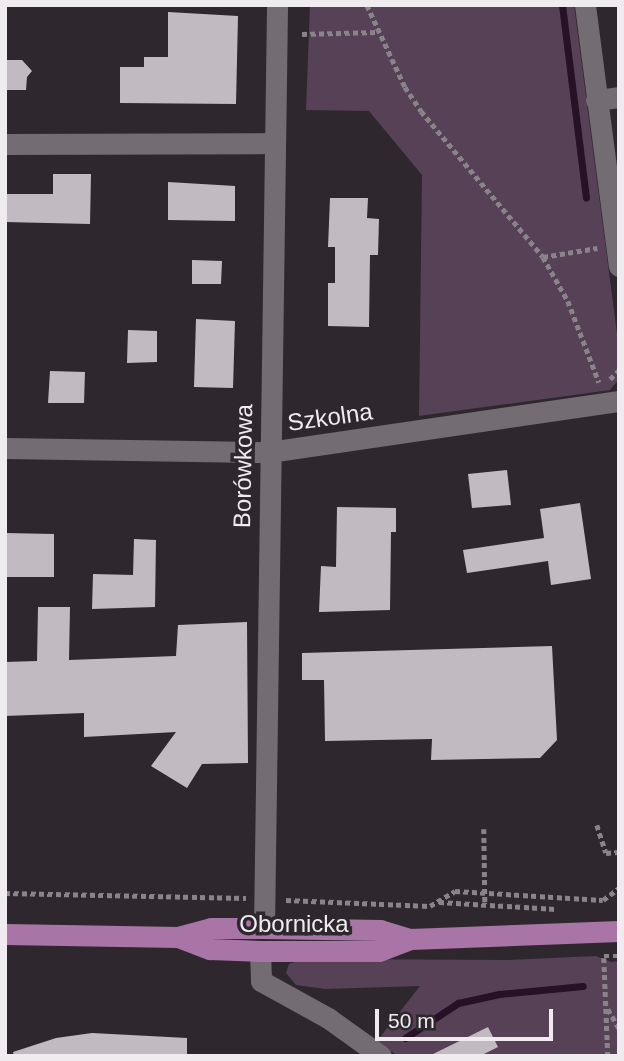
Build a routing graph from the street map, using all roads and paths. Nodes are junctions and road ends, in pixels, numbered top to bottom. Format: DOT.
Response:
graph roads {
  1 [pos="277,5"];
  2 [pos="367,5"];
  3 [pos="584,5"];
  4 [pos="378,32"];
  5 [pos="302,34"];
  6 [pos="619,97"];
  7 [pos="596,100"];
  8 [pos="274,143"];
  9 [pos="5,144"];
  10 [pos="617,255"];
  11 [pos="543,257"];
  12 [pos="610,397"];
  13 [pos="5,448"];
  14 [pos="269,452"];
  15 [pos="597,825"];
  16 [pos="484,830"];
  17 [pos="619,852"];
  18 [pos="619,888"];
  19 [pos="5,893"];
  20 [pos="485,894"];
  21 [pos="264,899"];
  22 [pos="438,901"];
  23 [pos="485,904"];
  24 [pos="565,910"];
  25 [pos="264,928"];
  26 [pos="619,932"];
  27 [pos="5,934"];
  28 [pos="178,937"];
  29 [pos="410,939"];
  30 [pos="260,951"];
  31 [pos="604,958"];
  32 [pos="608,1008"];
  33 [pos="619,1028"];
  34 [pos="381,1056"];
  35 [pos="608,1056"];
  1 -- 8 [label="street, Borówkowa"];
  2 -- 4 [label="path"];
  3 -- 7 [label="street"];
  4 -- 5 [label="path"];
  4 -- 11 [label="path"];
  6 -- 7 [label="street"];
  7 -- 10 [label="street"];
  8 -- 9 [label="street"];
  8 -- 14 [label="street, Borówkowa"];
  10 -- 11 [label="path"];
  11 -- 12 [label="path"];
  12 -- 14 [label="street, Szkolna"];
  13 -- 14 [label="street, Szkolna"];
  14 -- 21 [label="street, Borówkowa"];
  15 -- 17 [label="path"];
  16 -- 20 [label="path"];
  18 -- 20 [label="path"];
  19 -- 21 [label="path"];
  20 -- 22 [label="path"];
  20 -- 23 [label="path"];
  21 -- 22 [label="path"];
  21 -- 25 [label="street, Borówkowa"];
  22 -- 23 [label="path"];
  23 -- 24 [label="path"];
  25 -- 28 [label="main road, Obornicka"];
  25 -- 29 [label="main road, Obornicka"];
  26 -- 29 [label="main road, Obornicka"];
  27 -- 28 [label="main road, Obornicka"];
  28 -- 30 [label="main road, Obornicka"];
  29 -- 30 [label="main road, Obornicka"];
  30 -- 34 [label="street"];
  31 -- 32 [label="path"];
  32 -- 33 [label="path"];
  32 -- 35 [label="path"];
}
